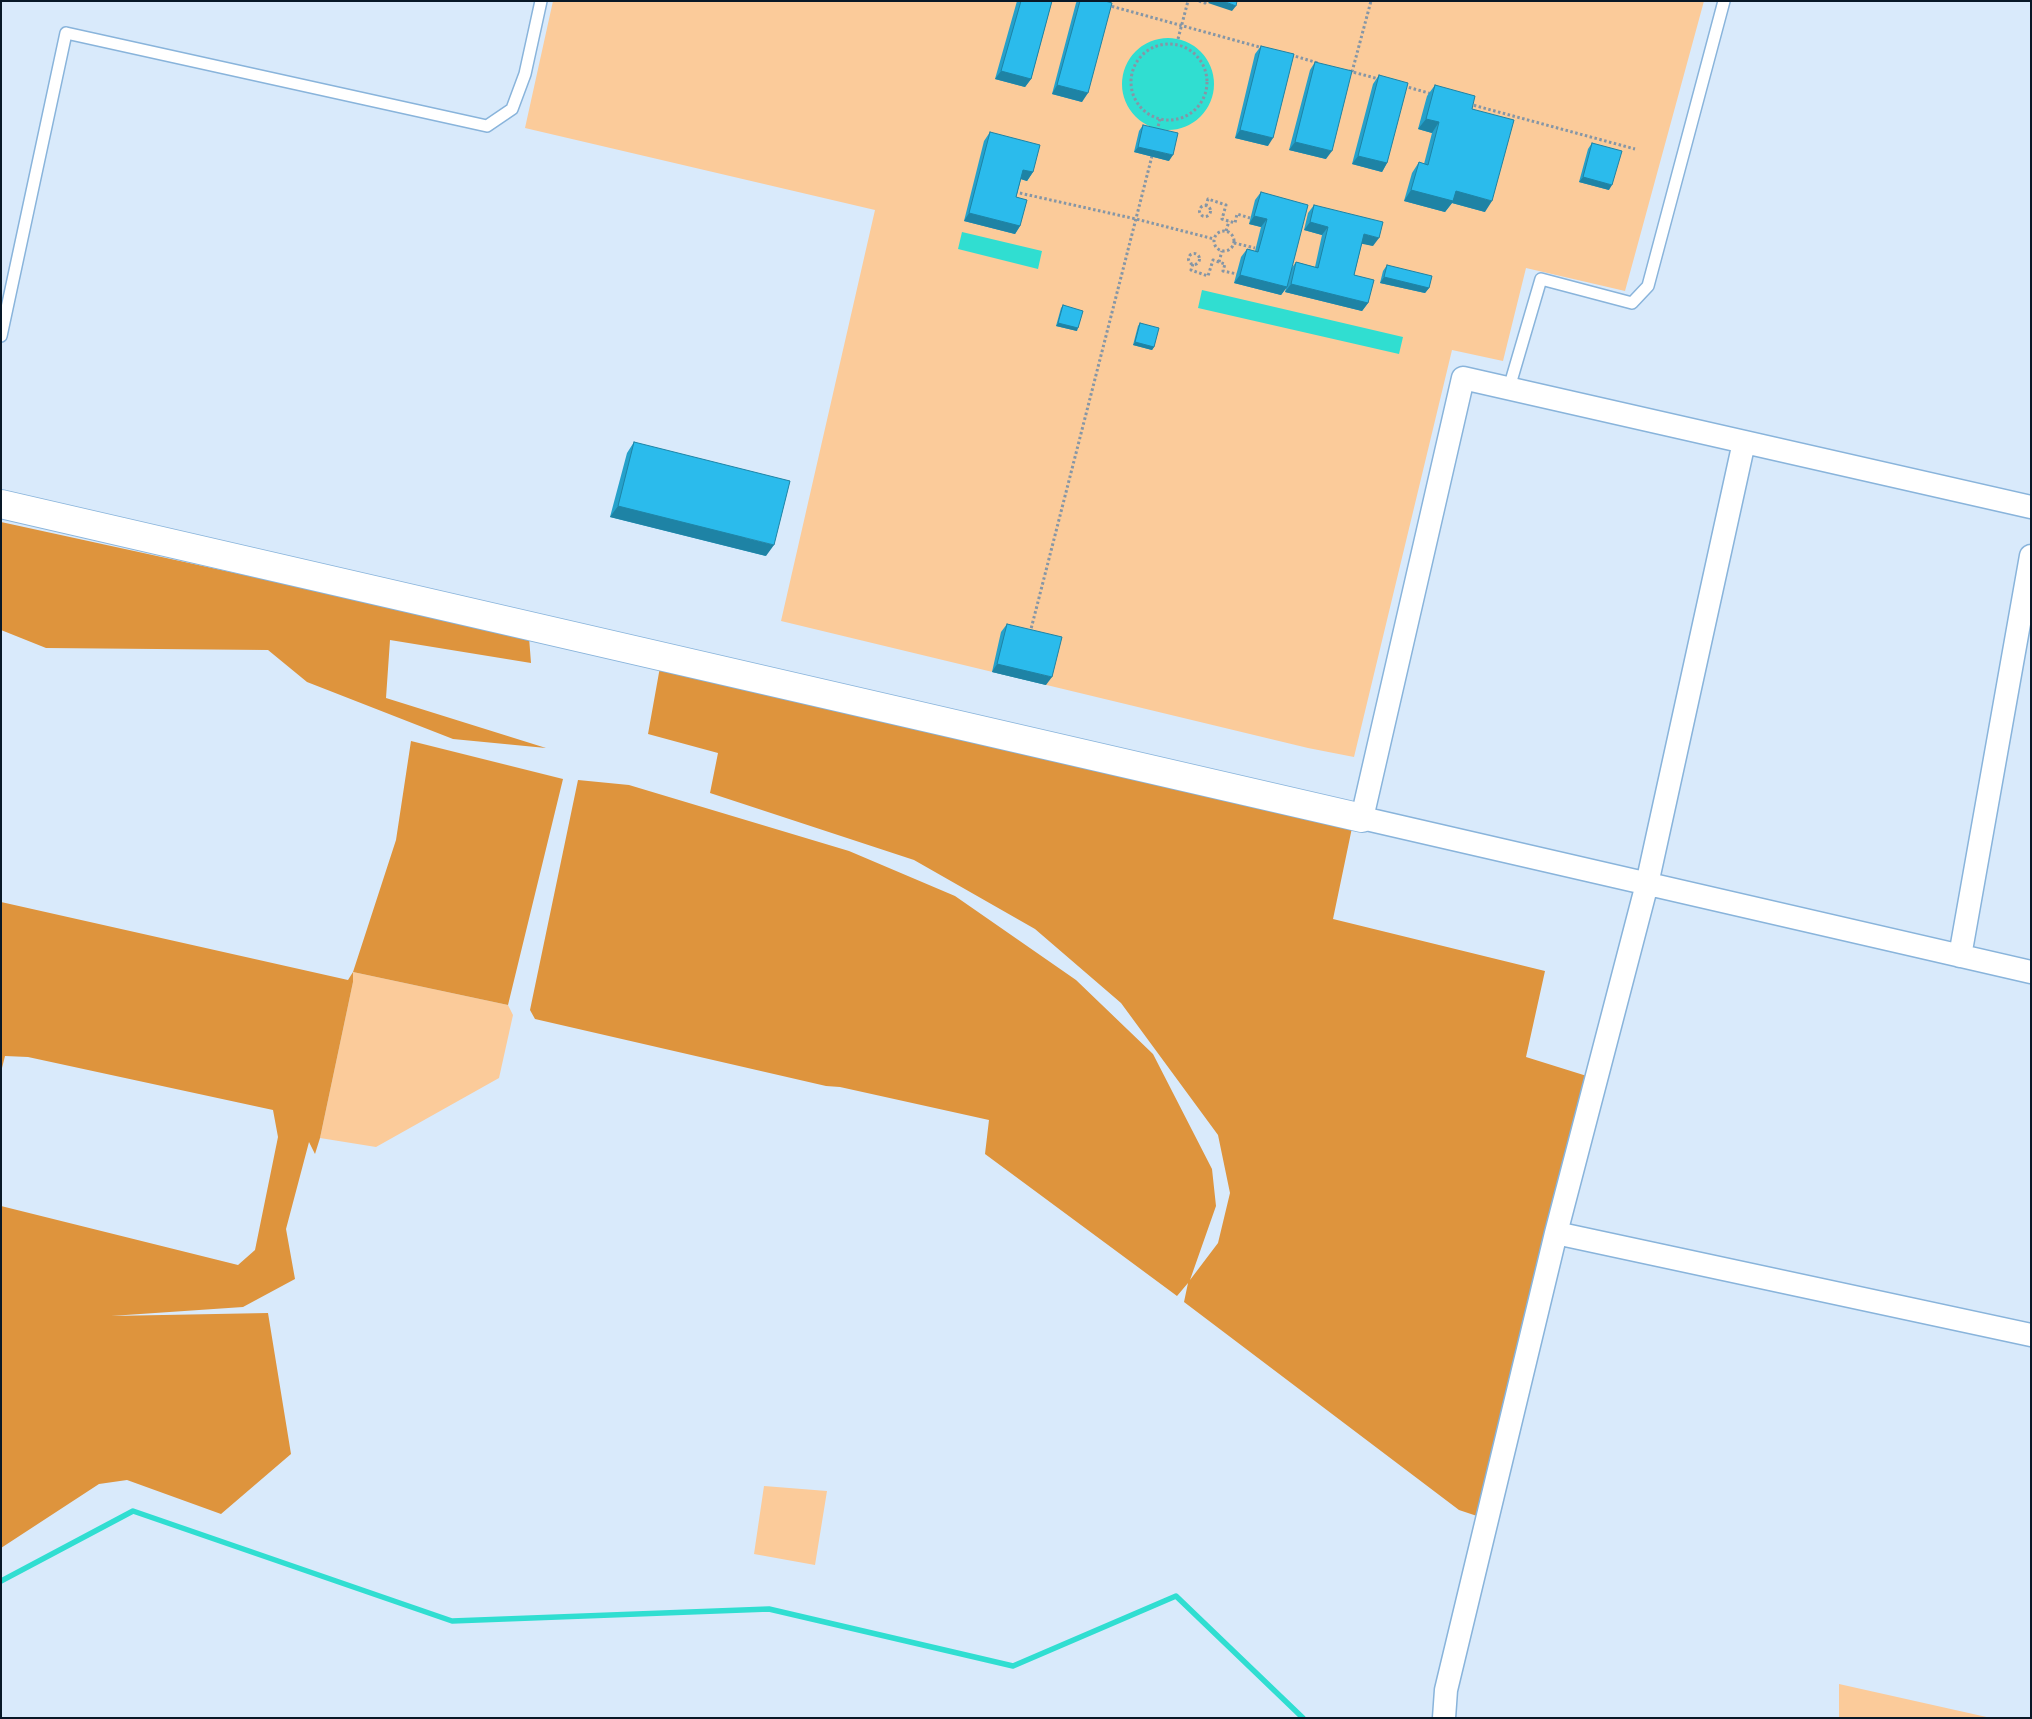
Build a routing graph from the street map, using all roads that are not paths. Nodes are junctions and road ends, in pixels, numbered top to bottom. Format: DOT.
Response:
graph roads {
  1 [pos="541,1"];
  2 [pos="1724,1"];
  3 [pos="1,336"];
  4 [pos="1509,388"];
  5 [pos="1744,442"];
  6 [pos="1,504"];
  7 [pos="2031,507"];
  8 [pos="2031,556"];
  9 [pos="1362,818"];
  10 [pos="1647,884"];
  11 [pos="1960,956"];
  12 [pos="2031,972"];
  13 [pos="1556,1233"];
  14 [pos="2031,1335"];
  15 [pos="1444,1718"];
  1 -- 3 [label="lane"];
  2 -- 4 [label="lane"];
  4 -- 5 [label="street"];
  4 -- 9 [label="street"];
  5 -- 7 [label="street"];
  5 -- 10 [label="street"];
  6 -- 9 [label="main road"];
  8 -- 11 [label="street"];
  9 -- 10 [label="street"];
  10 -- 11 [label="street"];
  10 -- 13 [label="street"];
  11 -- 12 [label="street"];
  13 -- 14 [label="street"];
  13 -- 15 [label="street"];
}
